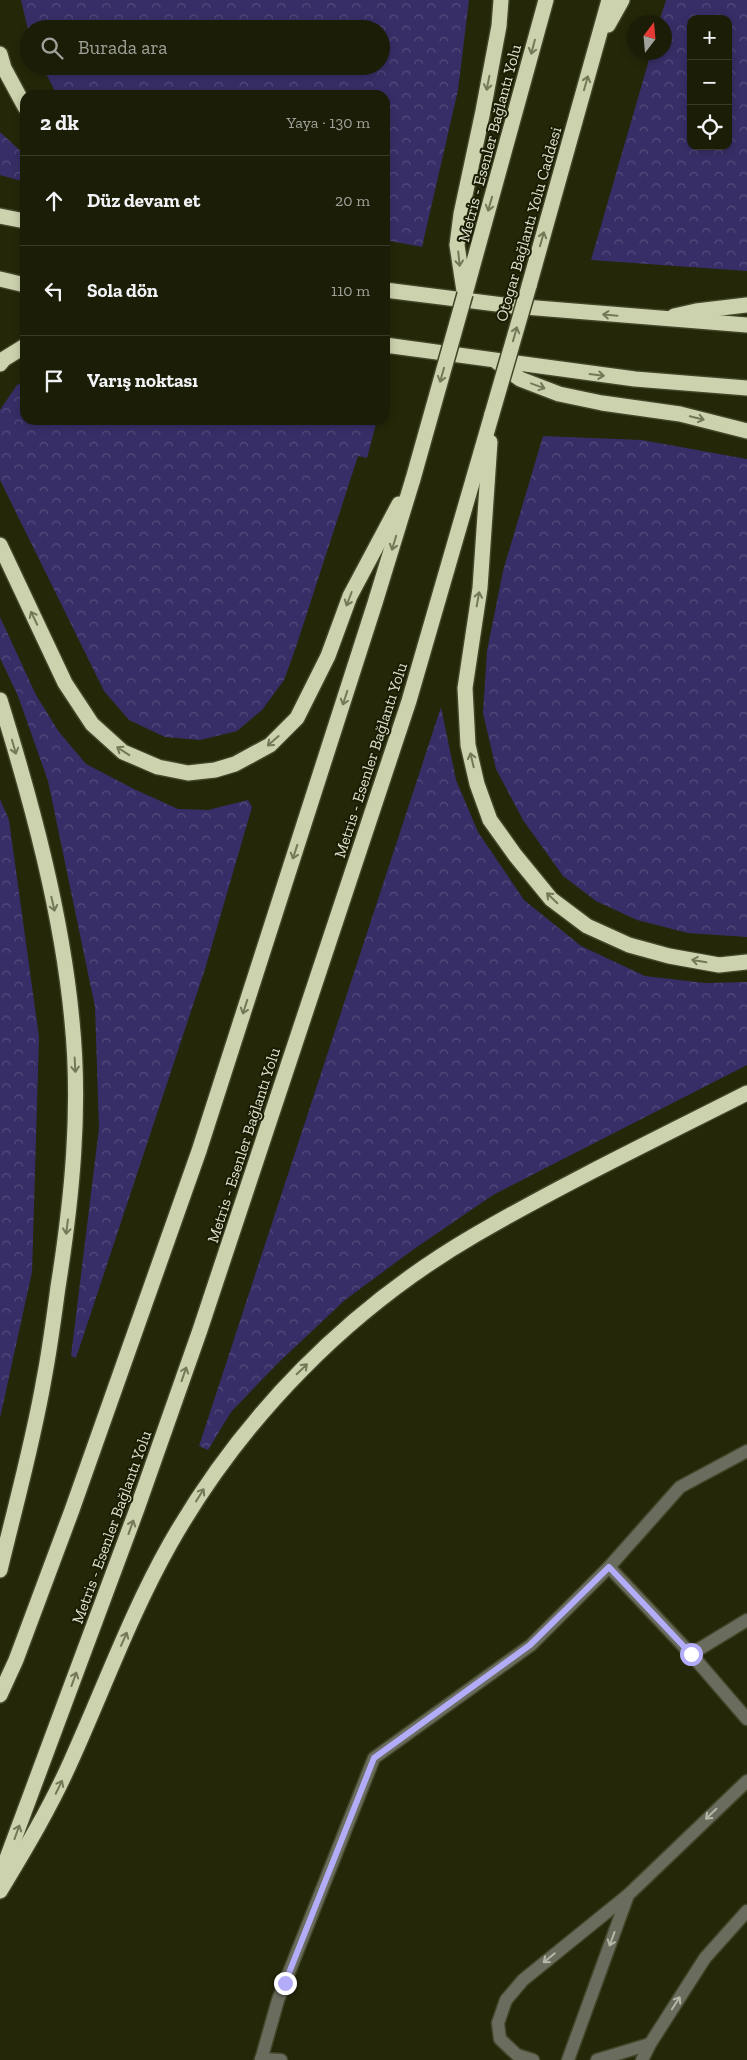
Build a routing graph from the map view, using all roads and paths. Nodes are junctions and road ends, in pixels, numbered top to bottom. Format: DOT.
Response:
graph roads {
  1 [pos="501,0"];
  2 [pos="546,0"];
  3 [pos="609,0"];
  4 [pos="622,0"];
  5 [pos="597,43"];
  6 [pos="0,54"];
  7 [pos="20,98"];
  8 [pos="0,216"];
  9 [pos="20,220"];
  10 [pos="0,279"];
  11 [pos="20,284"];
  12 [pos="390,290"];
  13 [pos="465,294"];
  14 [pos="747,306"];
  15 [pos="659,320"];
  16 [pos="747,325"];
  17 [pos="390,347"];
  18 [pos="20,349"];
  19 [pos="496,362"];
  20 [pos="0,364"];
  21 [pos="747,388"];
  22 [pos="492,414"];
  23 [pos="747,431"];
  24 [pos="413,479"];
  25 [pos="0,545"];
  26 [pos="0,700"];
  27 [pos="747,962"];
  28 [pos="747,1093"];
  29 [pos="747,1451"];
  30 [pos="609,1567"];
  31 [pos="0,1570"];
  32 [pos="747,1620"];
  33 [pos="691,1654"];
  34 [pos="0,1695"];
  35 [pos="747,1720"];
  36 [pos="747,1781"];
  37 [pos="0,1877"];
  38 [pos="0,1891"];
  39 [pos="628,1895"];
  40 [pos="747,1911"];
  41 [pos="650,2044"];
  42 [pos="261,2060"];
  43 [pos="281,2060"];
  44 [pos="533,2060"];
  45 [pos="568,2060"];
  46 [pos="597,2060"];
  47 [pos="642,2060"];
  1 -- 13 [label="highway, one-way"];
  2 -- 13 [label="highway, Metris - Esenler Bağlantı Yolu, one-way"];
  3 -- 5 [label="highway"];
  4 -- 5 [label="highway"];
  22 -- 5 [label="highway, Otogar Bağlantı Yolu Caddesi, one-way, bridge"];
  6 -- 7 [label="highway"];
  8 -- 9 [label="highway"];
  10 -- 11 [label="highway"];
  15 -- 12 [label="highway, one-way"];
  13 -- 24 [label="highway, one-way, bridge"];
  14 -- 15 [label="highway"];
  15 -- 16 [label="highway"];
  17 -- 19 [label="highway"];
  18 -- 20 [label="highway"];
  19 -- 21 [label="highway, one-way"];
  19 -- 23 [label="highway, one-way"];
  27 -- 22 [label="highway, one-way"];
  37 -- 22 [label="highway, Metris - Esenler Bağlantı Yolu, one-way"];
  24 -- 25 [label="highway, one-way"];
  24 -- 34 [label="highway, one-way"];
  26 -- 31 [label="highway, one-way"];
  38 -- 28 [label="highway, one-way"];
  29 -- 30 [label="street"];
  30 -- 33 [label="street"];
  30 -- 42 [label="street"];
  32 -- 33 [label="street"];
  33 -- 35 [label="street"];
  36 -- 39 [label="street, one-way"];
  39 -- 44 [label="street, one-way"];
  39 -- 45 [label="street, one-way"];
  41 -- 40 [label="street, one-way"];
  41 -- 46 [label="street"];
  41 -- 47 [label="street"];
  42 -- 43 [label="street"];
}
